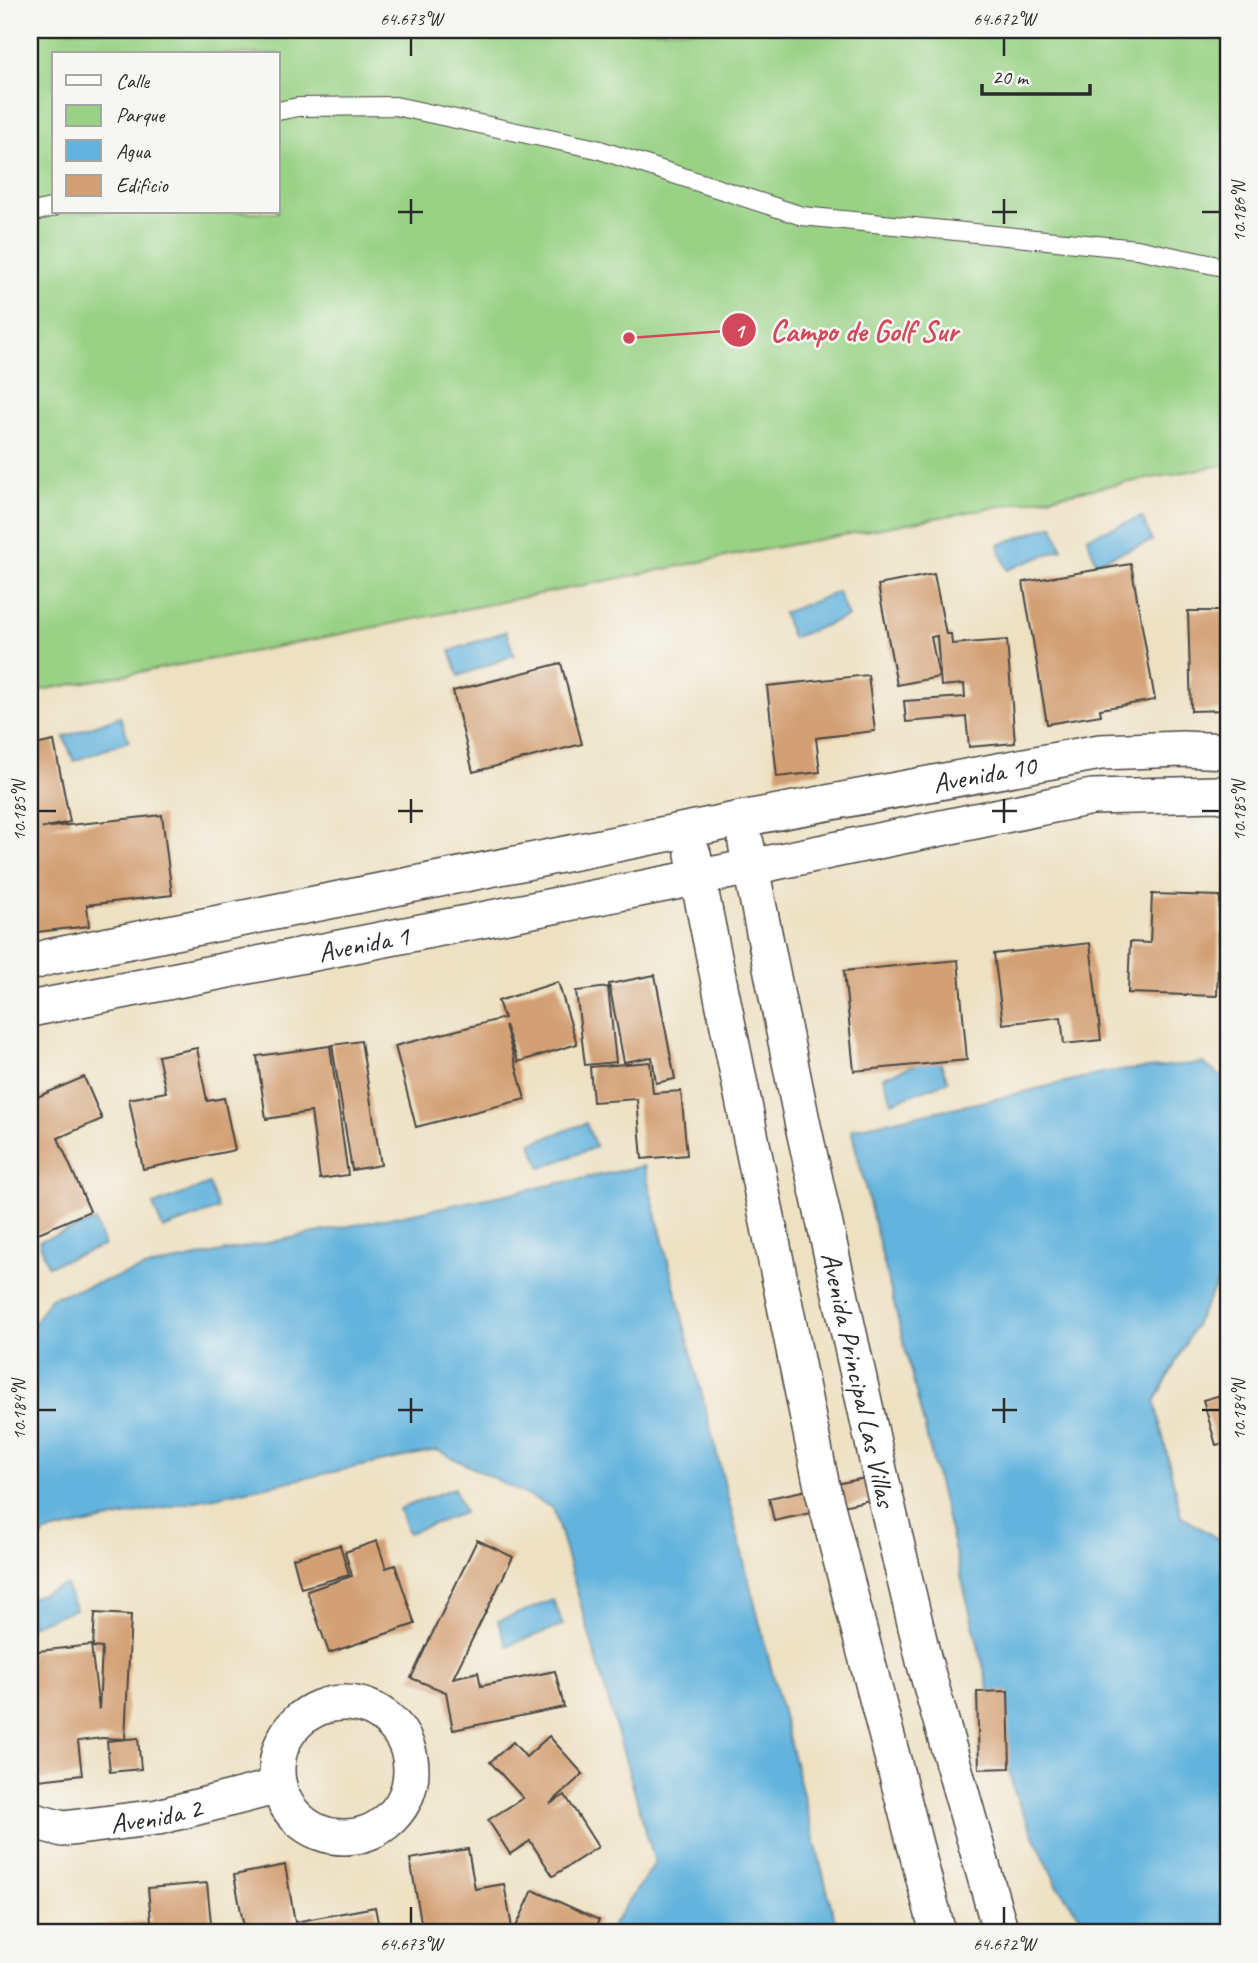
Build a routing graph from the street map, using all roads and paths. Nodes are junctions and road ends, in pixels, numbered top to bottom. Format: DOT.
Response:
graph roads {
  1 [pos="280,111"];
  2 [pos="52,208"];
  3 [pos="30,213"];
  4 [pos="1228,268"];
  5 [pos="1151,750"];
  6 [pos="1228,751"];
  7 [pos="1153,796"];
  8 [pos="1228,796"];
  9 [pos="741,819"];
  10 [pos="688,830"];
  11 [pos="751,867"];
  12 [pos="698,877"];
  13 [pos="30,963"];
  14 [pos="30,1009"];
  15 [pos="279,1786"];
  16 [pos="30,1820"];
  17 [pos="938,1933"];
  18 [pos="1001,1933"];
  1 -- 4 [label="lane"];
  2 -- 3 [label="lane"];
  5 -- 6 [label="street, Avenida 10"];
  5 -- 7 [label="street"];
  5 -- 9 [label="street, Avenida 10"];
  7 -- 8 [label="street, Avenida 10"];
  7 -- 11 [label="street, Avenida 10"];
  9 -- 10 [label="street, Avenida 10"];
  9 -- 11 [label="street, Avenida Principal Las Villas"];
  10 -- 12 [label="street, Avenida Principal Las Villas"];
  10 -- 13 [label="street, Avenida 1"];
  11 -- 12 [label="street, Avenida 10"];
  11 -- 18 [label="street, Avenida Principal Las Villas"];
  12 -- 14 [label="street, Avenida 1"];
  12 -- 17 [label="street, Avenida Principal Las Villas"];
  15 -- 16 [label="street, Avenida 2"];
}
